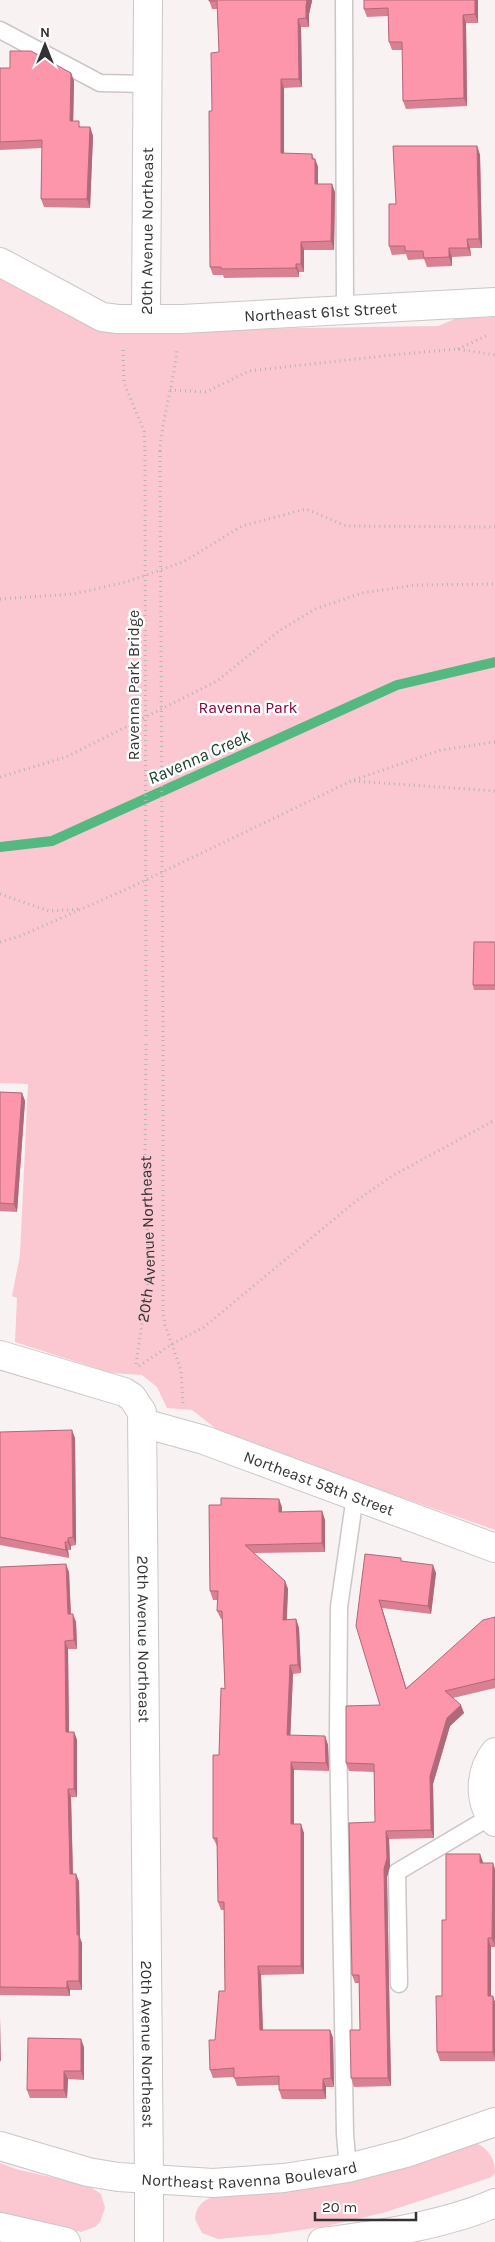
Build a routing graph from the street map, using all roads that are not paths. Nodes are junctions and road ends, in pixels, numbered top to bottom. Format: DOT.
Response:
graph roads {
  1 [pos="148,0"];
  2 [pos="344,0"];
  3 [pos="0,30"];
  4 [pos="148,84"];
  5 [pos="0,262"];
  6 [pos="495,302"];
  7 [pos="345,312"];
  8 [pos="146,319"];
  9 [pos="0,1355"];
  10 [pos="143,1423"];
  11 [pos="355,1496"];
  12 [pos="495,1548"];
  13 [pos="495,1752"];
  14 [pos="493,1819"];
  15 [pos="399,1984"];
  16 [pos="495,2122"];
  17 [pos="0,2146"];
  18 [pos="348,2168"];
  19 [pos="149,2179"];
  20 [pos="495,2203"];
  21 [pos="0,2227"];
  22 [pos="66,2242"];
  23 [pos="150,2242"];
  24 [pos="322,2242"];
  1 -- 4 [label="street, 20th Avenue Northeast"];
  2 -- 7 [label="lane"];
  3 -- 4 [label="lane"];
  4 -- 8 [label="street, 20th Avenue Northeast"];
  5 -- 8 [label="street, Northeast 61st Street"];
  6 -- 7 [label="street, Northeast 61st Street"];
  7 -- 8 [label="street, Northeast 61st Street"];
  9 -- 10 [label="street, 20th Avenue Northeast"];
  10 -- 11 [label="street, Northeast 58th Street"];
  10 -- 19 [label="street, 20th Avenue Northeast"];
  11 -- 12 [label="street, Northeast 58th Street"];
  11 -- 18 [label="lane"];
  13 -- 14 [label="street"];
  14 -- 15 [label="lane"];
  16 -- 18 [label="street, Northeast Ravenna Boulevard"];
  17 -- 19 [label="street, Northeast Ravenna Boulevard"];
  18 -- 19 [label="street, Northeast Ravenna Boulevard"];
  19 -- 23 [label="street, 20th Avenue Northeast"];
  20 -- 24 [label="street"];
  21 -- 22 [label="street"];
}
